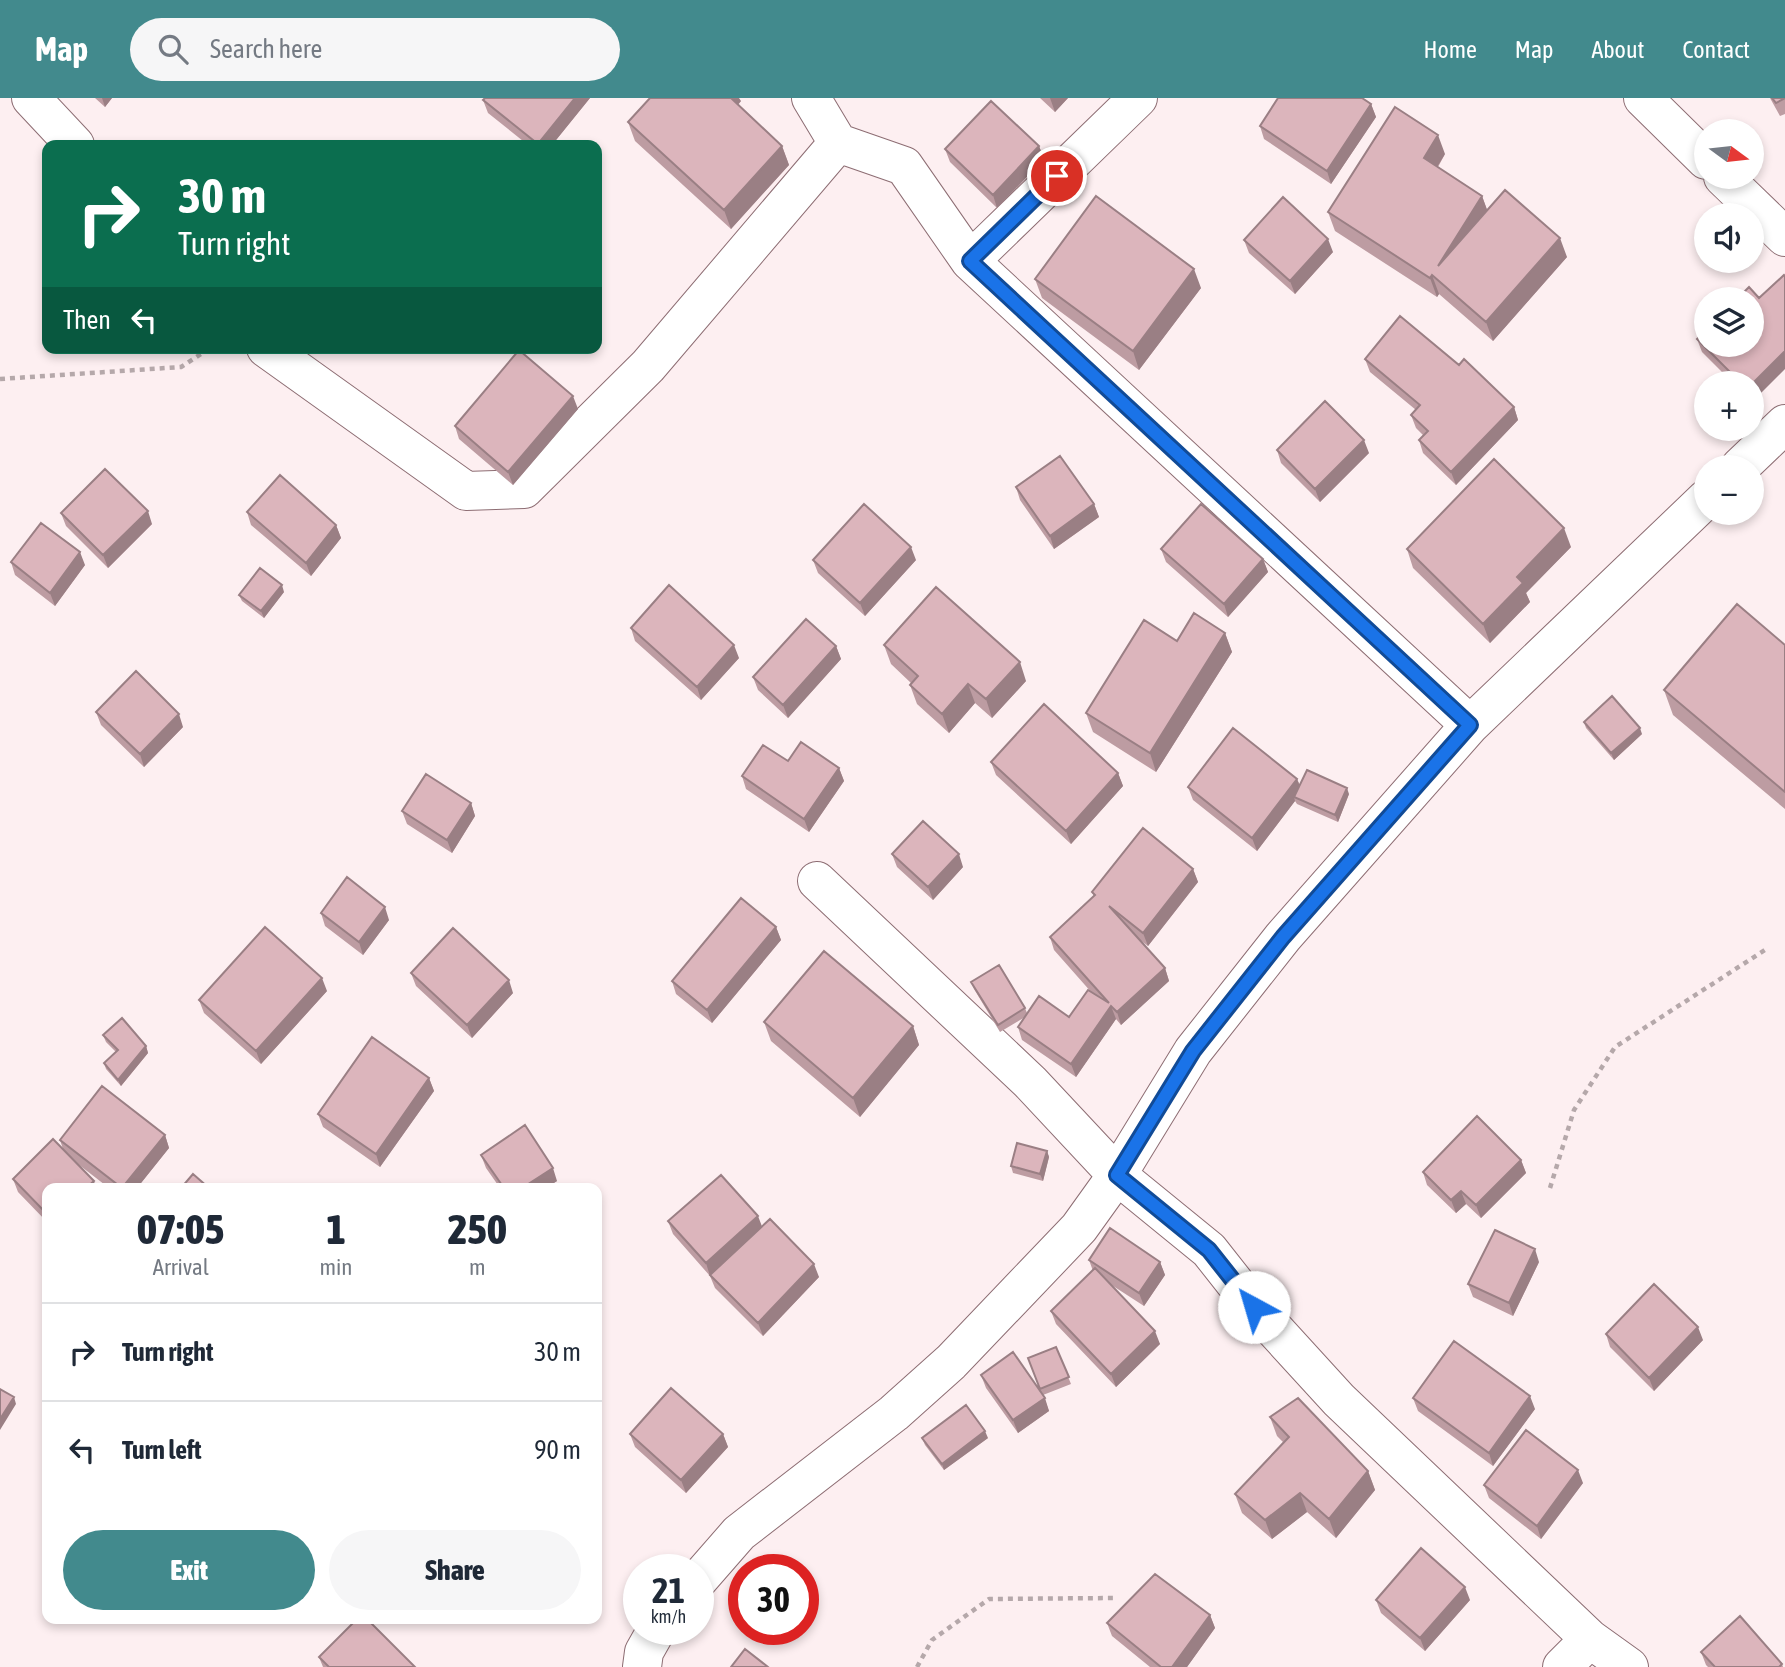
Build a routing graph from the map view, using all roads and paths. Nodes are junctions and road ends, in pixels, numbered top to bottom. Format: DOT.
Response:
graph roads {
  1 [pos="31,98"];
  2 [pos="811,98"];
  3 [pos="1138,98"];
  4 [pos="1643,98"];
  5 [pos="70,140"];
  6 [pos="838,143"];
  7 [pos="1694,148"];
  8 [pos="1735,189"];
  9 [pos="1785,237"];
  10 [pos="970,261"];
  11 [pos="201,354"];
  12 [pos="274,354"];
  13 [pos="0,379"];
  14 [pos="1785,424"];
  15 [pos="1753,455"];
  16 [pos="1694,510"];
  17 [pos="1470,725"];
  18 [pos="817,881"];
  19 [pos="1768,948"];
  20 [pos="1117,1175"];
  21 [pos="1550,1188"];
  22 [pos="714,1562"];
  23 [pos="1114,1598"];
  24 [pos="1590,1639"];
  25 [pos="647,1645"];
  26 [pos="642,1667"];
  27 [pos="917,1667"];
  28 [pos="1562,1667"];
  29 [pos="1629,1667"];
  1 -- 5 [label="street"];
  2 -- 6 [label="street"];
  3 -- 10 [label="street"];
  4 -- 7 [label="street"];
  6 -- 10 [label="street"];
  6 -- 12 [label="street"];
  8 -- 9 [label="street"];
  10 -- 17 [label="street"];
  11 -- 13 [label="path"];
  14 -- 15 [label="street"];
  16 -- 17 [label="street"];
  17 -- 20 [label="street"];
  18 -- 20 [label="street"];
  19 -- 21 [label="path"];
  20 -- 22 [label="street"];
  20 -- 24 [label="street"];
  23 -- 27 [label="path"];
  24 -- 28 [label="street"];
  24 -- 29 [label="street"];
  25 -- 26 [label="street"];
}
